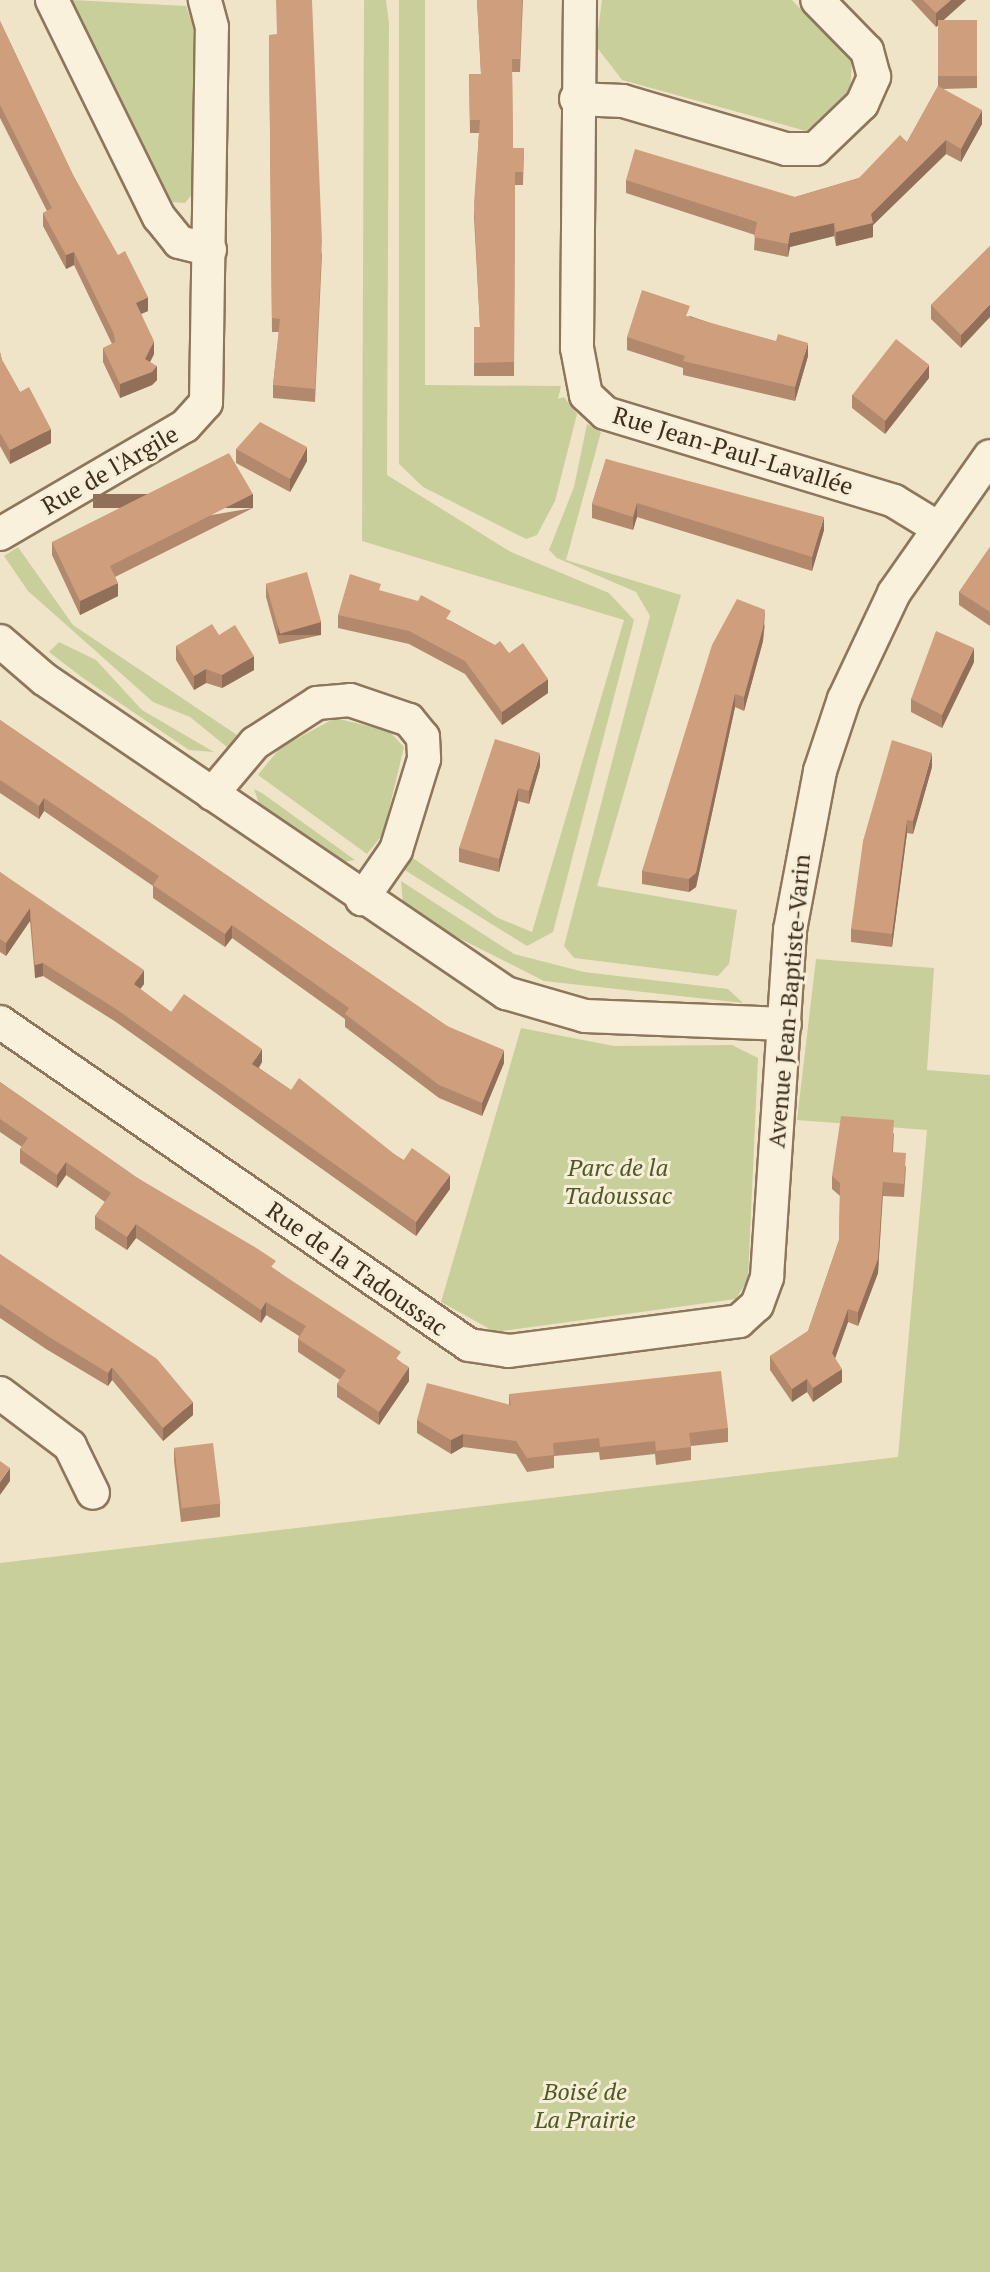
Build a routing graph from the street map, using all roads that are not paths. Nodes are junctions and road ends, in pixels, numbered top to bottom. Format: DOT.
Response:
graph roads {
  1 [pos="52,0"];
  2 [pos="205,0"];
  3 [pos="580,0"];
  4 [pos="817,0"];
  5 [pos="576,99"];
  6 [pos="210,250"];
  7 [pos="990,456"];
  8 [pos="935,526"];
  9 [pos="0,534"];
  10 [pos="0,641"];
  11 [pos="212,794"];
  12 [pos="362,899"];
  13 [pos="0,1022"];
  14 [pos="785,1024"];
  15 [pos="757,1305"];
  16 [pos="0,1393"];
  17 [pos="93,1493"];
  1 -- 6 [label="street"];
  2 -- 6 [label="street, Rue de l'Argile"];
  3 -- 5 [label="street, Rue Jean-Paul-Lavallée"];
  4 -- 5 [label="street"];
  5 -- 8 [label="street, Rue Jean-Paul-Lavallée"];
  6 -- 9 [label="street, Rue de l'Argile"];
  7 -- 8 [label="street, Avenue Jean-Baptiste-Varin"];
  8 -- 14 [label="street, Avenue Jean-Baptiste-Varin"];
  10 -- 11 [label="street"];
  11 -- 12 [label="street"];
  11 -- 12 [label="street"];
  12 -- 14 [label="street"];
  13 -- 15 [label="street, Rue de la Tadoussac"];
  14 -- 15 [label="street, Avenue Jean-Baptiste-Varin"];
  16 -- 17 [label="street"];
}
